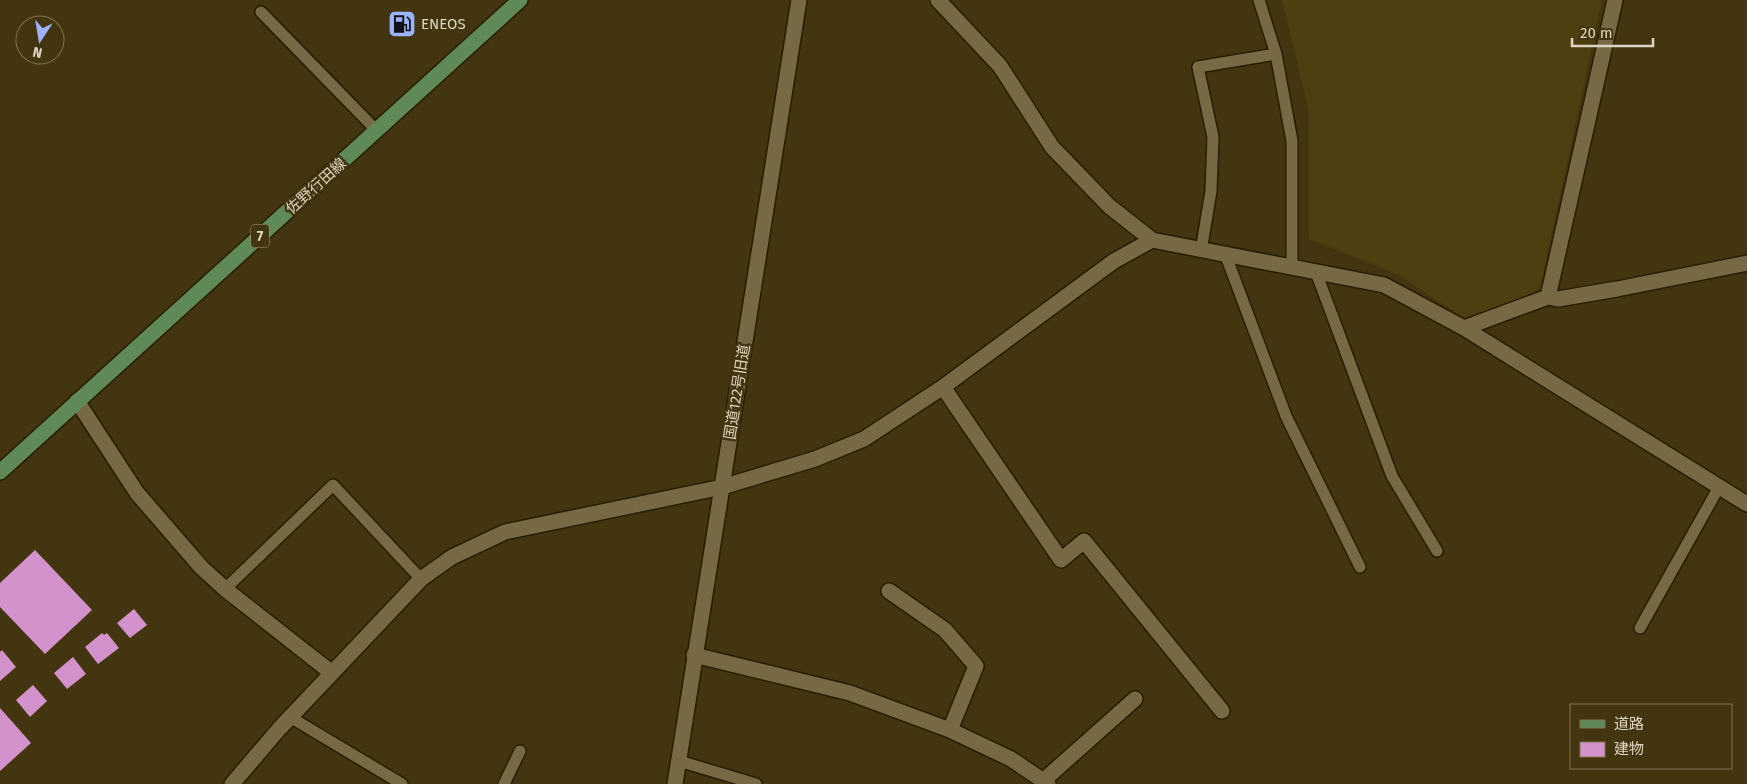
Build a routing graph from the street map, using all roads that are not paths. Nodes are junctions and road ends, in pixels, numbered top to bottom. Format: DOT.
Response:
graph roads {
  1 [pos="520,0"];
  2 [pos="799,0"];
  3 [pos="938,0"];
  4 [pos="1259,0"];
  5 [pos="1615,0"];
  6 [pos="261,12"];
  7 [pos="1276,54"];
  8 [pos="377,131"];
  9 [pos="1152,240"];
  10 [pos="1201,251"];
  11 [pos="1226,256"];
  12 [pos="1747,263"];
  13 [pos="1292,268"];
  14 [pos="1316,272"];
  15 [pos="1548,297"];
  16 [pos="1464,328"];
  17 [pos="942,387"];
  18 [pos="77,401"];
  19 [pos="0,472"];
  20 [pos="722,487"];
  21 [pos="1718,487"];
  22 [pos="1747,504"];
  23 [pos="1437,550"];
  24 [pos="1360,567"];
  25 [pos="421,579"];
  26 [pos="224,589"];
  27 [pos="890,591"];
  28 [pos="1640,628"];
  29 [pos="694,655"];
  30 [pos="332,673"];
  31 [pos="1135,699"];
  32 [pos="1222,711"];
  33 [pos="290,717"];
  34 [pos="950,730"];
  35 [pos="520,751"];
  36 [pos="679,761"];
  37 [pos="1046,782"];
  38 [pos="232,784"];
  39 [pos="402,784"];
  40 [pos="504,784"];
  41 [pos="675,784"];
  42 [pos="756,784"];
  1 -- 8 [label="main road, 佐野行田線 / 7"];
  2 -- 20 [label="street, 国道122号旧道"];
  3 -- 9 [label="street"];
  4 -- 7 [label="lane"];
  5 -- 15 [label="street"];
  6 -- 8 [label="lane"];
  7 -- 10 [label="lane"];
  7 -- 13 [label="lane"];
  8 -- 18 [label="main road, 佐野行田線 / 7"];
  9 -- 10 [label="street"];
  9 -- 17 [label="street"];
  10 -- 11 [label="street"];
  11 -- 13 [label="street"];
  11 -- 24 [label="lane"];
  12 -- 15 [label="street"];
  13 -- 14 [label="street"];
  14 -- 16 [label="street"];
  14 -- 23 [label="lane"];
  15 -- 16 [label="street"];
  16 -- 21 [label="street"];
  17 -- 20 [label="street"];
  17 -- 32 [label="street"];
  18 -- 19 [label="main road, 佐野行田線 / 7"];
  18 -- 26 [label="street"];
  20 -- 25 [label="street"];
  20 -- 29 [label="street, 国道122号旧道"];
  21 -- 22 [label="street"];
  21 -- 28 [label="lane"];
  25 -- 26 [label="lane"];
  25 -- 30 [label="street"];
  26 -- 30 [label="street"];
  27 -- 34 [label="street"];
  29 -- 34 [label="street"];
  29 -- 36 [label="street, 国道122号旧道"];
  30 -- 33 [label="street"];
  31 -- 37 [label="street"];
  33 -- 38 [label="street"];
  33 -- 39 [label="lane"];
  34 -- 37 [label="street"];
  35 -- 40 [label="lane"];
  36 -- 41 [label="street, 国道122号旧道"];
  36 -- 42 [label="lane"];
}
